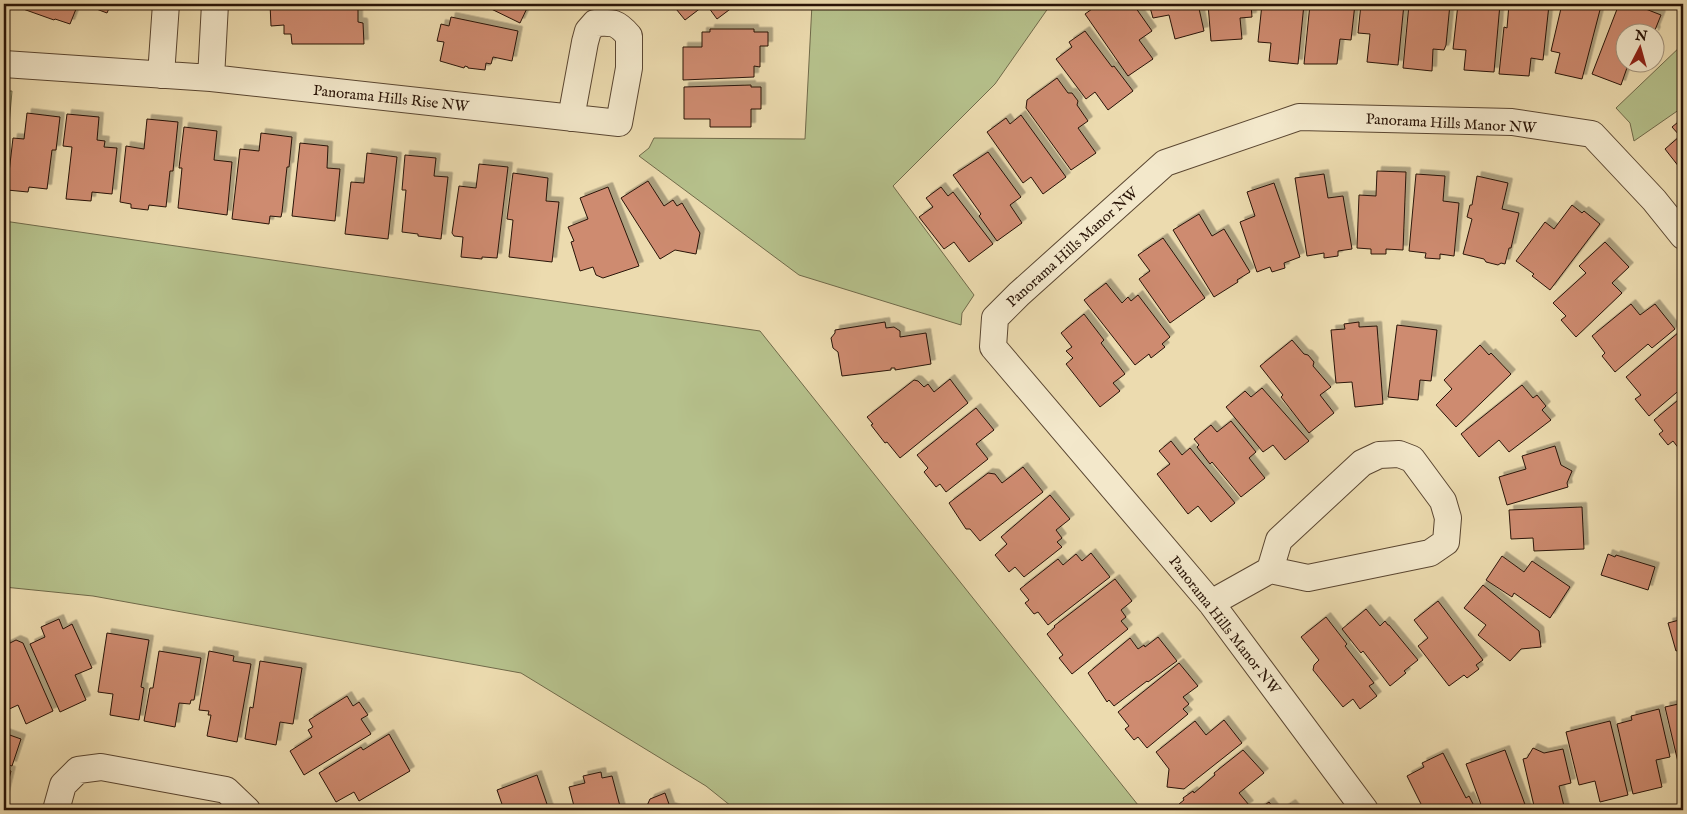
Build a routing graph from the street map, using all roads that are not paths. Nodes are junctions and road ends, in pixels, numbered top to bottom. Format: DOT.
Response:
graph roads {
  1 [pos="166,4"];
  2 [pos="215,4"];
  3 [pos="4,64"];
  4 [pos="162,75"];
  5 [pos="211,78"];
  6 [pos="571,118"];
  7 [pos="1683,236"];
  8 [pos="1270,570"];
  9 [pos="1211,602"];
  10 [pos="56,810"];
  11 [pos="247,810"];
  12 [pos="1365,810"];
  1 -- 4 [label="street"];
  2 -- 5 [label="street"];
  3 -- 4 [label="street, Panorama Hills Rise NW"];
  4 -- 5 [label="street, Panorama Hills Rise NW"];
  5 -- 6 [label="street, Panorama Hills Rise NW"];
  7 -- 9 [label="street, Panorama Hills Manor NW"];
  8 -- 8 [label="street"];
  8 -- 9 [label="street"];
  9 -- 12 [label="street, Panorama Hills Manor NW"];
  10 -- 11 [label="street"];
}
